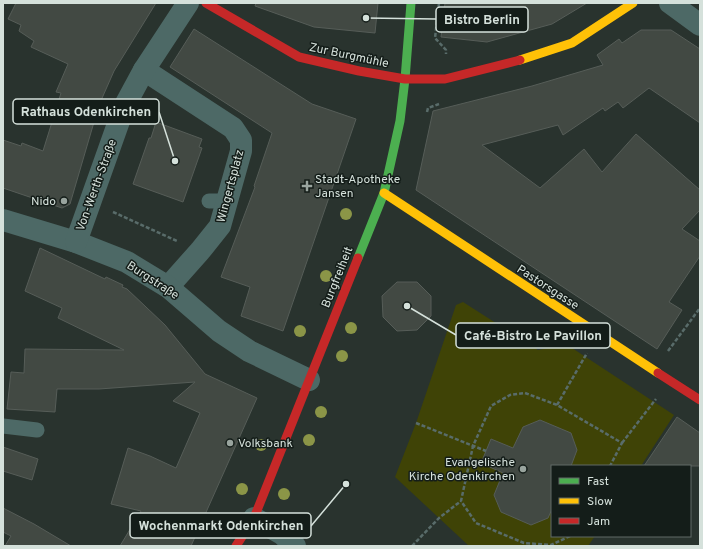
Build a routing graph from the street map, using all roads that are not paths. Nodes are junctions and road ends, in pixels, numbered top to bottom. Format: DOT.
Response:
graph roads {
  1 [pos="188,3"];
  2 [pos="206,3"];
  3 [pos="410,3"];
  4 [pos="633,3"];
  5 [pos="670,3"];
  6 [pos="700,25"];
  7 [pos="144,70"];
  8 [pos="405,79"];
  9 [pos="384,193"];
  10 [pos="3,220"];
  11 [pos="76,242"];
  12 [pos="168,287"];
  13 [pos="309,380"];
  14 [pos="700,400"];
  15 [pos="3,426"];
  16 [pos="37,430"];
  17 [pos="254,518"];
  18 [pos="236,546"];
  19 [pos="295,546"];
  1 -- 7 [label="street, Von-Werth-Straße"];
  2 -- 8 [label="street, Zur Burgmühle"];
  3 -- 8 [label="street, Burgfreiheit"];
  4 -- 8 [label="street, Zur Burgmühle"];
  5 -- 6 [label="street"];
  7 -- 11 [label="street, Von-Werth-Straße"];
  7 -- 12 [label="street, Wingertsplatz"];
  8 -- 9 [label="street, Burgfreiheit"];
  9 -- 13 [label="street, Burgfreiheit"];
  9 -- 14 [label="street, Pastorsgasse"];
  10 -- 11 [label="street, Burgstraße"];
  11 -- 12 [label="street, Burgstraße"];
  12 -- 13 [label="street, Burgstraße"];
  13 -- 17 [label="street, Burgfreiheit"];
  15 -- 16 [label="lane"];
  17 -- 18 [label="street, Burgfreiheit"];
  17 -- 19 [label="street"];
}
